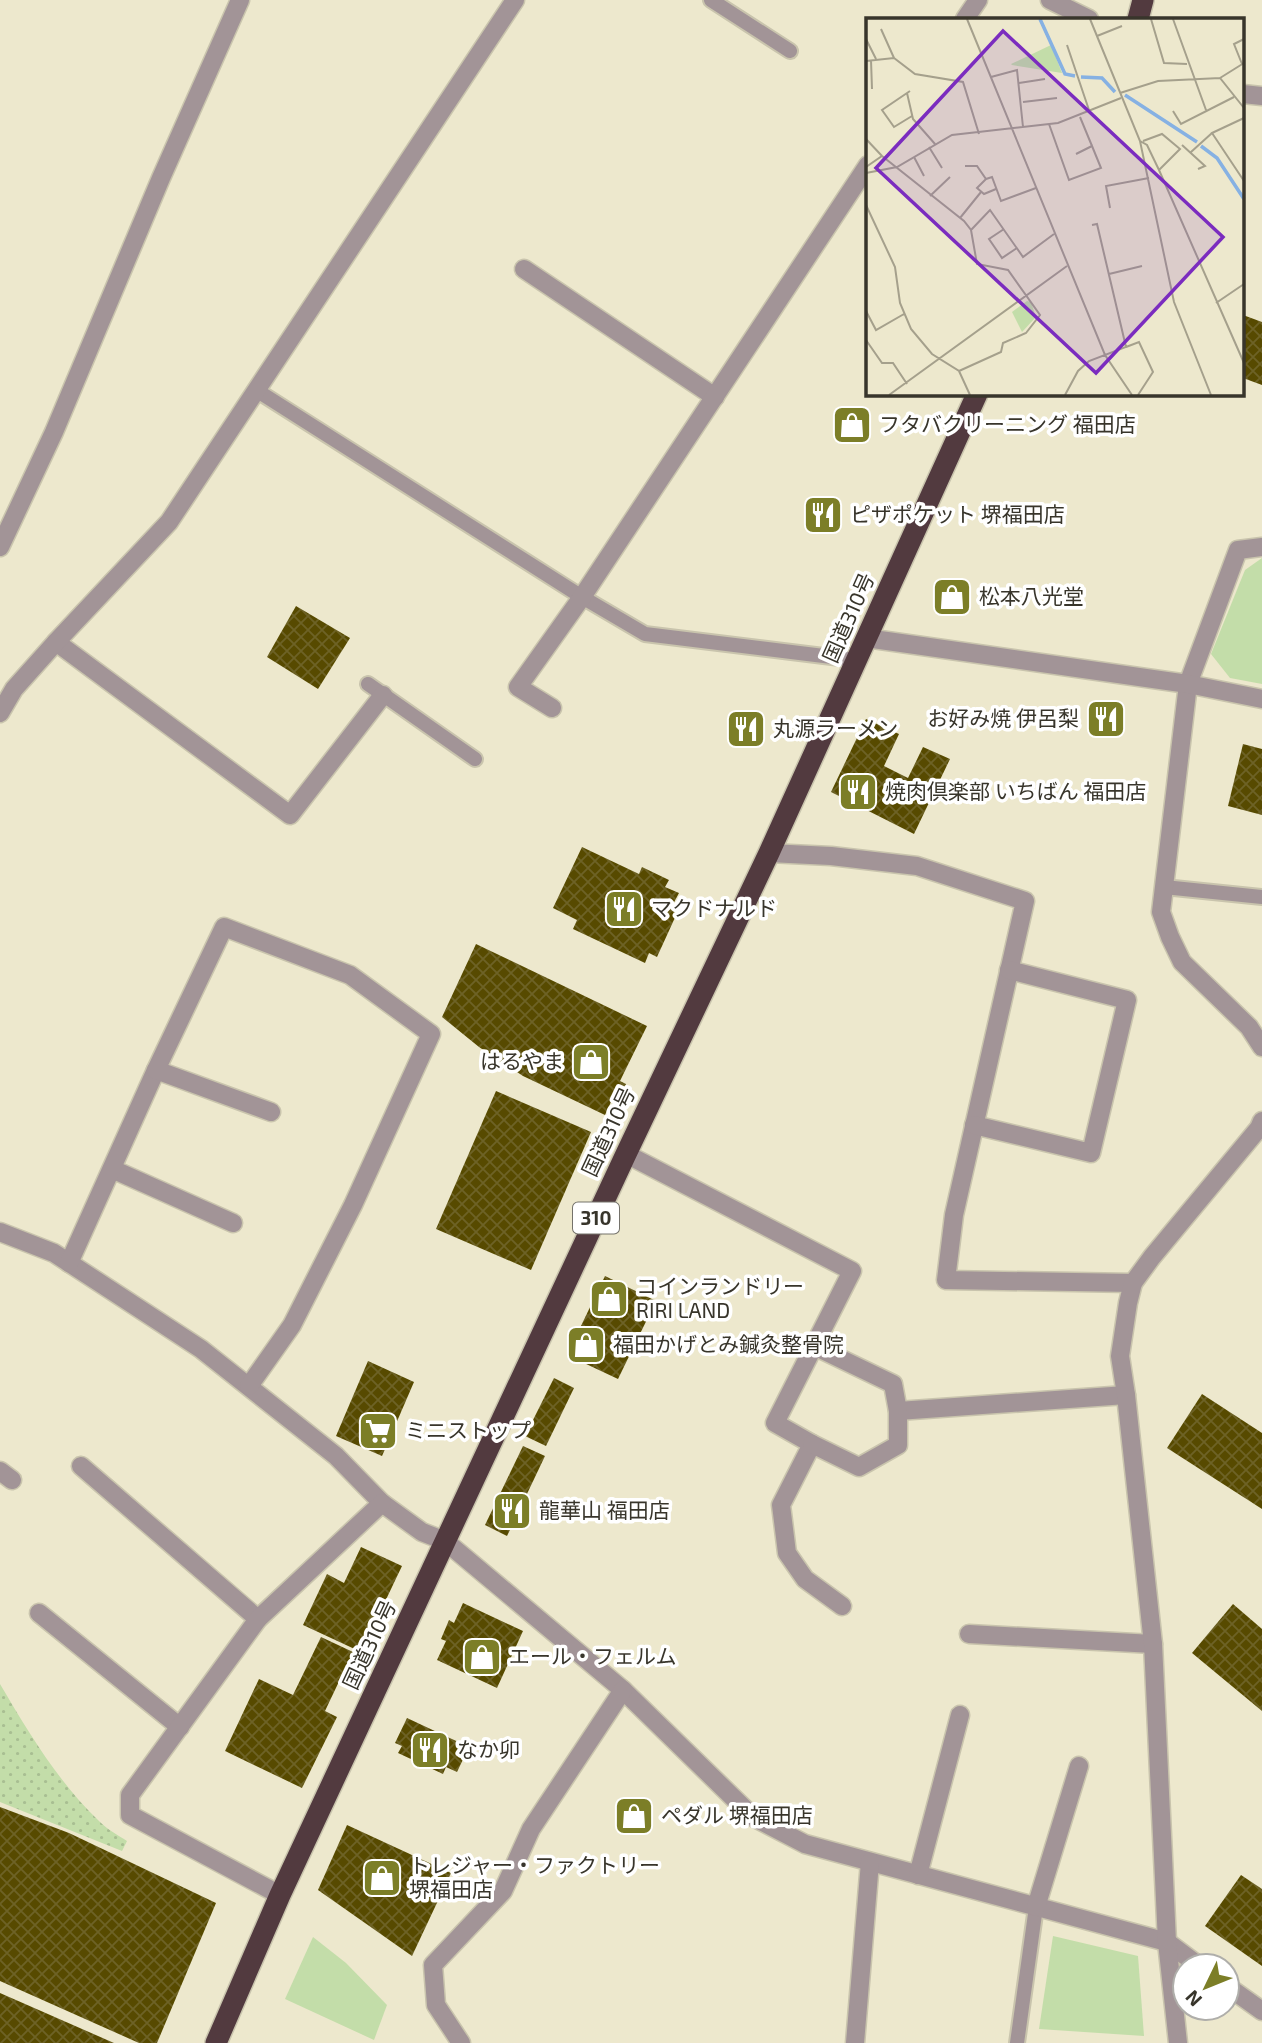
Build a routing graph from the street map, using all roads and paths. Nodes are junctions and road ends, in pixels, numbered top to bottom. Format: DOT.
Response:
graph roads {
  1 [pos="240,0"];
  2 [pos="515,0"];
  3 [pos="711,0"];
  4 [pos="978,0"];
  5 [pos="1050,0"];
  6 [pos="1143,0"];
  7 [pos="966,18"];
  8 [pos="1087,18"];
  9 [pos="1138,18"];
  10 [pos="790,51"];
  11 [pos="1244,94"];
  12 [pos="1262,96"];
  13 [pos="866,169"];
  14 [pos="524,269"];
  15 [pos="256,390"];
  16 [pos="976,396"];
  17 [pos="715,397"];
  18 [pos="0,547"];
  19 [pos="1262,547"];
  20 [pos="582,597"];
  21 [pos="866,638"];
  22 [pos="56,642"];
  23 [pos="856,660"];
  24 [pos="1188,684"];
  25 [pos="375,689"];
  26 [pos="1262,699"];
  27 [pos="552,708"];
  28 [pos="0,713"];
  29 [pos="475,758"];
  30 [pos="769,853"];
  31 [pos="1164,887"];
  32 [pos="1262,897"];
  33 [pos="1009,970"];
  34 [pos="1262,1047"];
  35 [pos="156,1070"];
  36 [pos="271,1112"];
  37 [pos="1262,1121"];
  38 [pos="974,1125"];
  39 [pos="626,1154"];
  40 [pos="112,1169"];
  41 [pos="233,1223"];
  42 [pos="1,1235"];
  43 [pos="69,1263"];
  44 [pos="1133,1283"];
  45 [pos="814,1346"];
  46 [pos="249,1386"];
  47 [pos="1126,1395"];
  48 [pos="898,1411"];
  49 [pos="812,1444"];
  50 [pos="81,1466"];
  51 [pos="382,1503"];
  52 [pos="445,1541"];
  53 [pos="842,1606"];
  54 [pos="39,1613"];
  55 [pos="258,1619"];
  56 [pos="969,1633"];
  57 [pos="1153,1644"];
  58 [pos="623,1690"];
  59 [pos="960,1715"];
  60 [pos="180,1727"];
  61 [pos="1079,1766"];
  62 [pos="870,1862"];
  63 [pos="918,1875"];
  64 [pos="280,1895"];
  65 [pos="1036,1907"];
  66 [pos="1167,1942"];
  67 [pos="1180,1952"];
  68 [pos="1241,1996"];
  69 [pos="1262,2011"];
  70 [pos="216,2043"];
  71 [pos="461,2043"];
  72 [pos="855,2043"];
  73 [pos="1017,2043"];
  74 [pos="1178,2043"];
  1 -- 18 [label="street"];
  2 -- 15 [label="street"];
  3 -- 10 [label="lane"];
  4 -- 7 [label="street"];
  5 -- 8 [label="street"];
  6 -- 9 [label="highway"];
  11 -- 12 [label="street"];
  13 -- 17 [label="street"];
  14 -- 17 [label="street"];
  15 -- 20 [label="lane"];
  15 -- 22 [label="street"];
  16 -- 21 [label="highway, 国道310号 / 310"];
  17 -- 20 [label="street"];
  19 -- 24 [label="street"];
  20 -- 23 [label="lane"];
  20 -- 27 [label="street"];
  21 -- 23 [label="highway, 国道310号 / 310"];
  21 -- 24 [label="street"];
  22 -- 25 [label="street"];
  22 -- 28 [label="street"];
  23 -- 30 [label="highway, 国道310号 / 310"];
  24 -- 26 [label="street"];
  24 -- 31 [label="street"];
  25 -- 29 [label="lane"];
  30 -- 33 [label="street"];
  30 -- 39 [label="highway, 国道310号 / 310"];
  31 -- 32 [label="lane"];
  31 -- 34 [label="street"];
  33 -- 38 [label="street"];
  33 -- 38 [label="street"];
  35 -- 36 [label="street"];
  35 -- 40 [label="street"];
  35 -- 46 [label="street"];
  37 -- 44 [label="street"];
  38 -- 44 [label="street"];
  39 -- 45 [label="street"];
  39 -- 52 [label="highway, 国道310号 / 310"];
  40 -- 41 [label="street"];
  40 -- 43 [label="street"];
  42 -- 43 [label="street"];
  43 -- 46 [label="street"];
  44 -- 47 [label="street"];
  45 -- 48 [label="street"];
  45 -- 49 [label="street"];
  46 -- 51 [label="street"];
  47 -- 48 [label="street"];
  47 -- 57 [label="street"];
  48 -- 49 [label="street"];
  49 -- 53 [label="street"];
  50 -- 55 [label="street"];
  51 -- 52 [label="street"];
  51 -- 55 [label="street"];
  52 -- 58 [label="street"];
  52 -- 64 [label="highway, 国道310号 / 310"];
  54 -- 60 [label="street"];
  55 -- 60 [label="street"];
  56 -- 57 [label="street"];
  57 -- 66 [label="street"];
  58 -- 62 [label="street"];
  58 -- 71 [label="street"];
  59 -- 63 [label="street"];
  60 -- 64 [label="street"];
  61 -- 65 [label="street"];
  62 -- 63 [label="street"];
  62 -- 72 [label="street"];
  63 -- 65 [label="street"];
  64 -- 70 [label="highway, 国道310号 / 310"];
  65 -- 66 [label="street"];
  65 -- 73 [label="lane"];
  66 -- 67 [label="street"];
  66 -- 74 [label="street"];
  68 -- 69 [label="street"];
}
